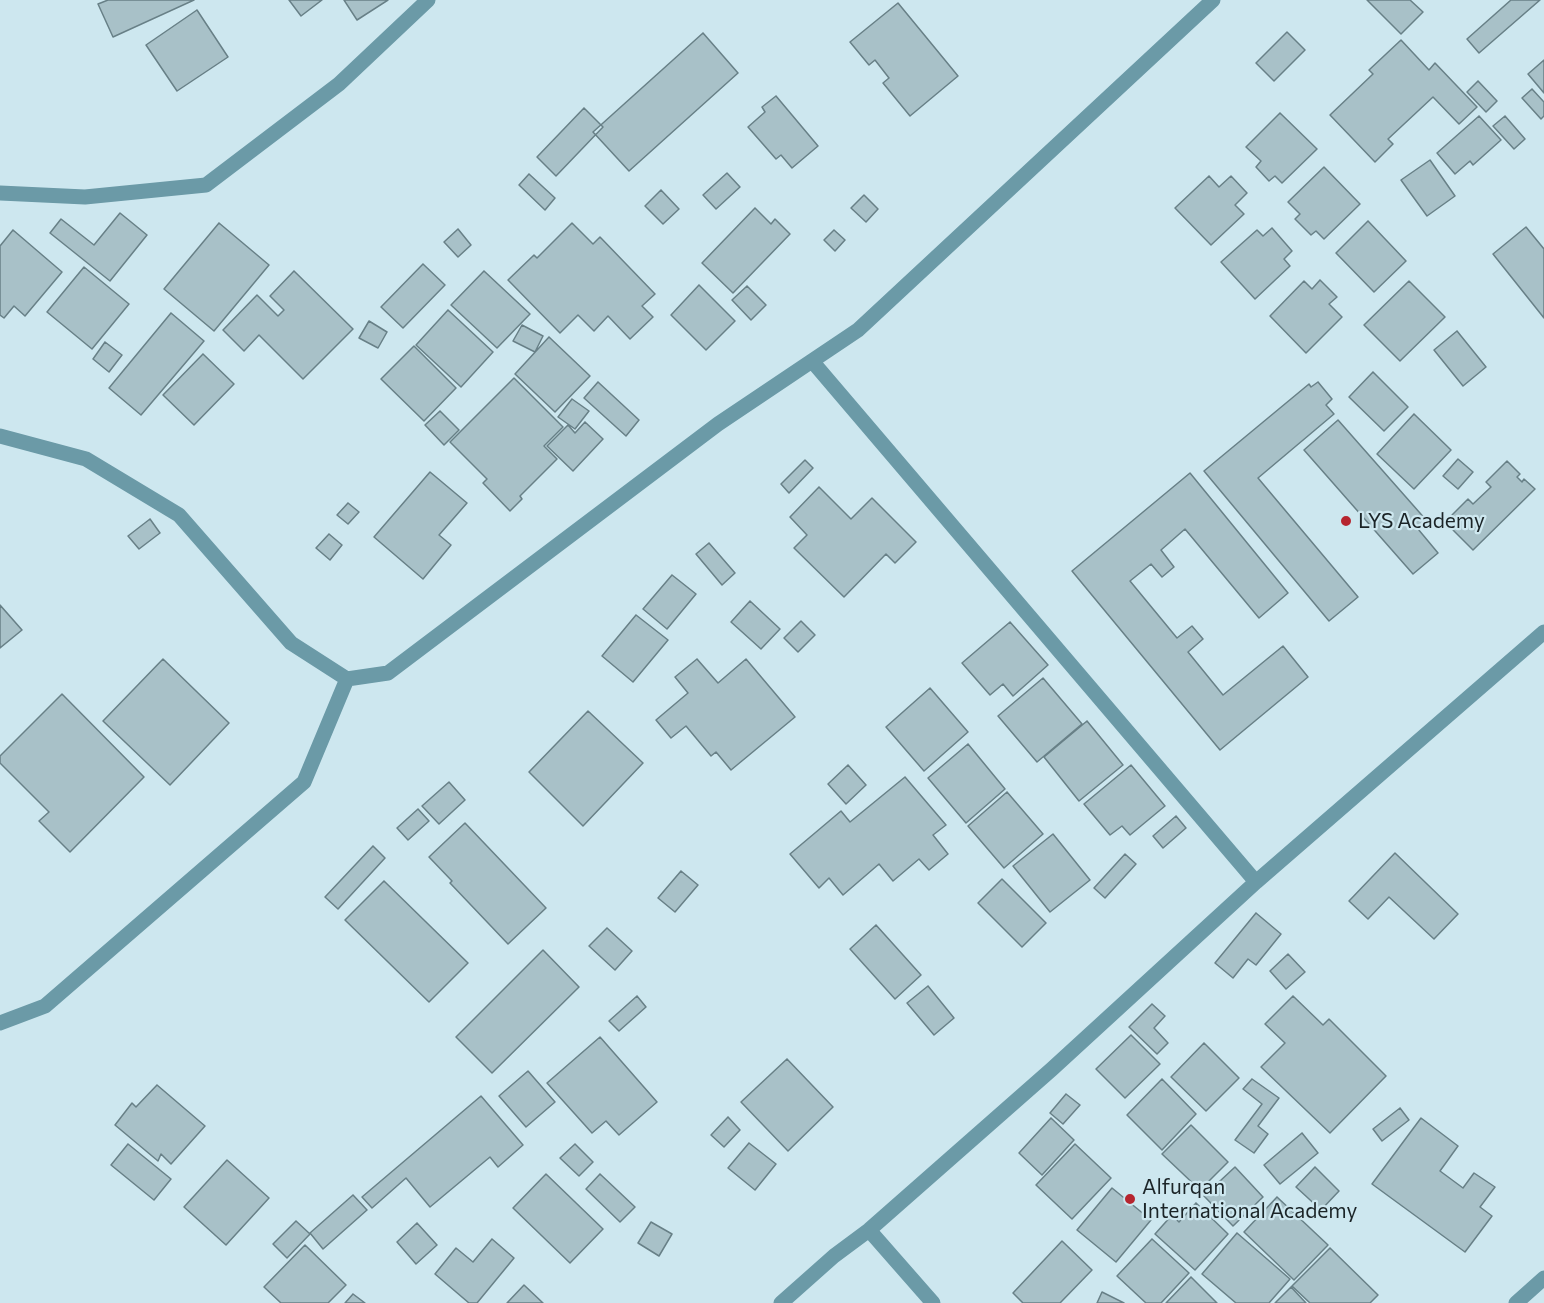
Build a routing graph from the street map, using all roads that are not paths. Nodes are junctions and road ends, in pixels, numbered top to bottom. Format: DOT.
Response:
graph roads {
  1 [pos="428,0"];
  2 [pos="1213,0"];
  3 [pos="0,194"];
  4 [pos="812,361"];
  5 [pos="0,436"];
  6 [pos="1544,632"];
  7 [pos="347,679"];
  8 [pos="1256,882"];
  9 [pos="0,1023"];
  10 [pos="869,1230"];
  11 [pos="1544,1278"];
  12 [pos="781,1303"];
  13 [pos="933,1303"];
  14 [pos="1516,1303"];
  1 -- 3 [label="street"];
  2 -- 4 [label="street"];
  4 -- 7 [label="street"];
  4 -- 8 [label="street"];
  5 -- 7 [label="street"];
  6 -- 8 [label="street"];
  7 -- 9 [label="street"];
  8 -- 10 [label="street"];
  10 -- 12 [label="street"];
  10 -- 13 [label="street"];
  11 -- 14 [label="street"];
}
